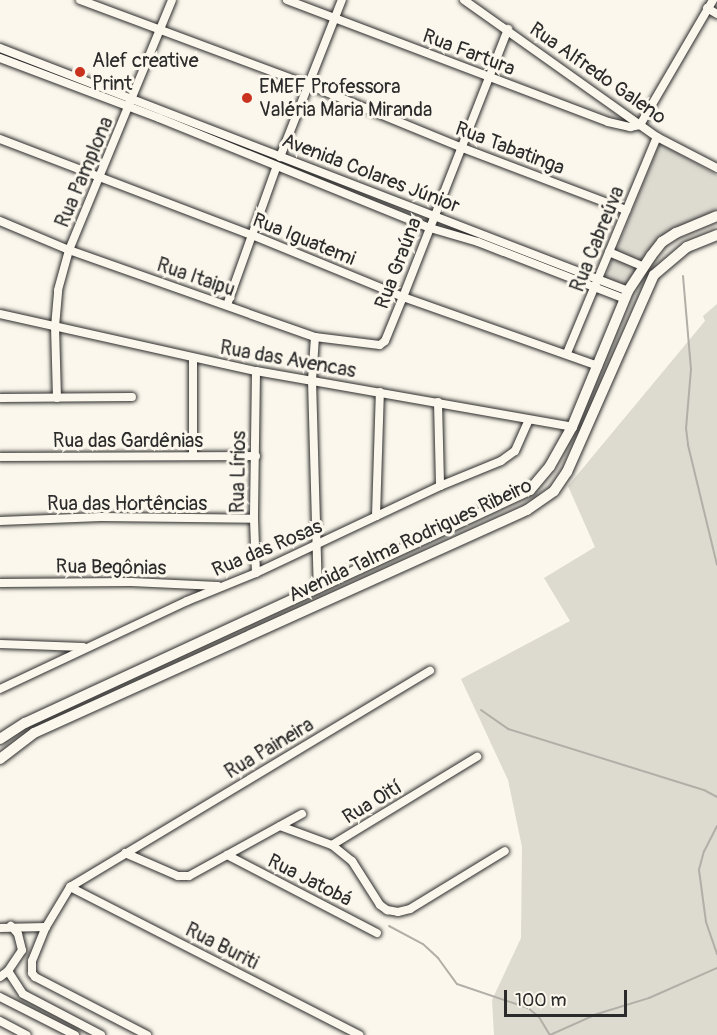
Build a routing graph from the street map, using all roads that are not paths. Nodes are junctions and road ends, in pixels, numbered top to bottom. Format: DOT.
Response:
graph roads {
  1 [pos="80,0"];
  2 [pos="172,0"];
  3 [pos="287,0"];
  4 [pos="342,0"];
  5 [pos="464,0"];
  6 [pos="713,0"];
  7 [pos="708,8"];
  8 [pos="717,15"];
  9 [pos="336,18"];
  10 [pos="508,29"];
  11 [pos="160,31"];
  12 [pos="0,48"];
  13 [pos="0,58"];
  14 [pos="488,77"];
  15 [pos="309,85"];
  16 [pos="131,104"];
  17 [pos="640,124"];
  18 [pos="657,137"];
  19 [pos="0,139"];
  20 [pos="460,147"];
  21 [pos="280,156"];
  22 [pos="276,168"];
  23 [pos="717,168"];
  24 [pos="100,178"];
  25 [pos="626,210"];
  26 [pos="434,216"];
  27 [pos="717,216"];
  28 [pos="0,221"];
  29 [pos="430,228"];
  30 [pos="252,235"];
  31 [pos="717,235"];
  32 [pos="69,250"];
  33 [pos="609,252"];
  34 [pos="644,267"];
  35 [pos="596,284"];
  36 [pos="627,295"];
  37 [pos="403,297"];
  38 [pos="227,305"];
  39 [pos="0,314"];
  40 [pos="55,327"];
  41 [pos="315,337"];
  42 [pos="385,341"];
  43 [pos="567,353"];
  44 [pos="194,358"];
  45 [pos="598,366"];
  46 [pos="256,371"];
  47 [pos="312,380"];
  48 [pos="380,392"];
  49 [pos="132,397"];
  50 [pos="0,398"];
  51 [pos="57,398"];
  52 [pos="438,402"];
  53 [pos="529,420"];
  54 [pos="572,427"];
  55 [pos="193,456"];
  56 [pos="256,456"];
  57 [pos="0,457"];
  58 [pos="440,486"];
  59 [pos="376,516"];
  60 [pos="254,519"];
  61 [pos="0,521"];
  62 [pos="317,546"];
  63 [pos="256,573"];
  64 [pos="0,583"];
  65 [pos="222,586"];
  66 [pos="318,589"];
  67 [pos="0,644"];
  68 [pos="87,648"];
  69 [pos="430,670"];
  70 [pos="0,689"];
  71 [pos="0,739"];
  72 [pos="477,757"];
  73 [pos="0,759"];
  74 [pos="302,814"];
  75 [pos="280,826"];
  76 [pos="332,845"];
  77 [pos="505,851"];
  78 [pos="125,854"];
  79 [pos="227,855"];
  80 [pos="70,887"];
  81 [pos="12,926"];
  82 [pos="46,927"];
  83 [pos="0,928"];
  84 [pos="28,928"];
  85 [pos="377,933"];
  86 [pos="21,942"];
  87 [pos="8,971"];
  88 [pos="0,977"];
  89 [pos="0,997"];
  90 [pos="0,1021"];
  91 [pos="26,1035"];
  92 [pos="75,1035"];
  93 [pos="100,1035"];
  94 [pos="147,1035"];
  95 [pos="359,1035"];
  1 -- 11 [label="street, Rua Tabatinga"];
  2 -- 11 [label="street, Rua Pamplona"];
  3 -- 9 [label="street, Rua Fartura"];
  4 -- 9 [label="street"];
  5 -- 10 [label="street, Rua Alfredo Galeno"];
  6 -- 7 [label="street"];
  7 -- 8 [label="street"];
  7 -- 17 [label="street"];
  9 -- 14 [label="street, Rua Fartura"];
  9 -- 15 [label="street"];
  10 -- 14 [label="street, Rua Graúna"];
  10 -- 17 [label="street, Rua Alfredo Galeno"];
  11 -- 15 [label="street, Rua Tabatinga"];
  11 -- 16 [label="street, Rua Pamplona"];
  12 -- 16 [label="street, Avenida Colares Júnior"];
  13 -- 16 [label="street, Avenida Colares Júnior"];
  14 -- 17 [label="street, Rua Fartura"];
  14 -- 20 [label="street, Rua Graúna"];
  15 -- 20 [label="street, Rua Tabatinga"];
  15 -- 21 [label="street"];
  16 -- 21 [label="street, Avenida Colares Júnior"];
  16 -- 22 [label="street, Avenida Colares Júnior"];
  16 -- 24 [label="street, Rua Pamplona"];
  17 -- 18 [label="street, Rua Alfredo Galeno"];
  18 -- 23 [label="street, Rua Alfredo Galeno"];
  18 -- 25 [label="street, Rua Cabreúva"];
  19 -- 24 [label="street, Rua Iguatemi"];
  20 -- 25 [label="street, Rua Tabatinga"];
  20 -- 26 [label="street, Rua Graúna"];
  21 -- 26 [label="street, Avenida Colares Júnior"];
  22 -- 29 [label="street, Avenida Colares Júnior"];
  22 -- 30 [label="street"];
  24 -- 30 [label="street, Rua Iguatemi"];
  24 -- 32 [label="street, Rua Pamplona"];
  25 -- 33 [label="street, Rua Cabreúva"];
  26 -- 29 [label="street, Rua Graúna"];
  26 -- 35 [label="street, Avenida Colares Júnior"];
  27 -- 34 [label="main road, Avenida Talma Rodrigues Ribeiro"];
  28 -- 32 [label="street, Rua Itaipu"];
  29 -- 35 [label="street, Avenida Colares Júnior"];
  29 -- 37 [label="street, Rua Graúna"];
  30 -- 37 [label="street, Rua Iguatemi"];
  30 -- 38 [label="street"];
  31 -- 73 [label="main road, Avenida Talma Rodrigues Ribeiro"];
  32 -- 38 [label="street, Rua Itaipu"];
  32 -- 40 [label="street, Rua Pamplona"];
  33 -- 34 [label="street"];
  33 -- 35 [label="street, Rua Cabreúva"];
  34 -- 36 [label="main road, Avenida Talma Rodrigues Ribeiro"];
  35 -- 36 [label="street, Avenida Colares Júnior"];
  35 -- 43 [label="street, Rua Cabreúva"];
  36 -- 45 [label="main road, Avenida Talma Rodrigues Ribeiro"];
  37 -- 42 [label="street, Rua Graúna"];
  37 -- 43 [label="street, Rua Iguatemi"];
  38 -- 41 [label="street, Rua Itaipu"];
  39 -- 40 [label="street, Rua das Avencas"];
  40 -- 44 [label="street, Rua das Avencas"];
  40 -- 51 [label="street, Rua Pamplona"];
  41 -- 42 [label="street, Rua Itaipu"];
  41 -- 47 [label="street"];
  43 -- 45 [label="street, Rua Iguatemi"];
  44 -- 46 [label="street, Rua das Avencas"];
  44 -- 55 [label="street"];
  45 -- 54 [label="main road, Avenida Talma Rodrigues Ribeiro"];
  46 -- 47 [label="street, Rua das Avencas"];
  46 -- 56 [label="street, Rua Lírios"];
  47 -- 48 [label="street, Rua das Avencas"];
  47 -- 62 [label="street"];
  48 -- 52 [label="street, Rua das Avencas"];
  48 -- 59 [label="street"];
  49 -- 51 [label="street"];
  50 -- 51 [label="street"];
  52 -- 53 [label="street, Rua das Avencas"];
  52 -- 58 [label="street"];
  53 -- 54 [label="street, Rua das Avencas"];
  53 -- 58 [label="street, Rua das Rosas"];
  54 -- 66 [label="main road, Avenida Talma Rodrigues Ribeiro"];
  55 -- 56 [label="street, Rua das Gardênias"];
  55 -- 57 [label="street, Rua das Gardênias"];
  56 -- 60 [label="street, Rua Lírios"];
  58 -- 59 [label="street, Rua das Rosas"];
  59 -- 62 [label="street, Rua das Rosas"];
  60 -- 61 [label="street, Rua das Hortências"];
  60 -- 63 [label="street, Rua Lírios"];
  62 -- 63 [label="street, Rua das Rosas"];
  62 -- 66 [label="street"];
  63 -- 65 [label="street, Rua das Rosas"];
  64 -- 65 [label="street, Rua Begônias"];
  65 -- 68 [label="street, Rua das Rosas"];
  66 -- 71 [label="main road, Avenida Talma Rodrigues Ribeiro"];
  67 -- 68 [label="street"];
  68 -- 70 [label="street, Rua das Rosas"];
  69 -- 78 [label="street, Rua Paineira"];
  72 -- 76 [label="street, Rua Oití"];
  74 -- 75 [label="street"];
  75 -- 76 [label="street, Rua Oití"];
  75 -- 79 [label="street"];
  76 -- 77 [label="street"];
  78 -- 79 [label="street"];
  78 -- 80 [label="street, Rua Paineira"];
  79 -- 85 [label="street, Rua Jatobá"];
  80 -- 82 [label="street"];
  80 -- 95 [label="street, Rua Buriti"];
  81 -- 83 [label="street"];
  81 -- 84 [label="street"];
  81 -- 86 [label="street"];
  82 -- 84 [label="street"];
  82 -- 94 [label="street"];
  84 -- 86 [label="street"];
  86 -- 87 [label="street"];
  87 -- 88 [label="street"];
  87 -- 93 [label="street"];
  89 -- 92 [label="street"];
  90 -- 91 [label="street"];
}
